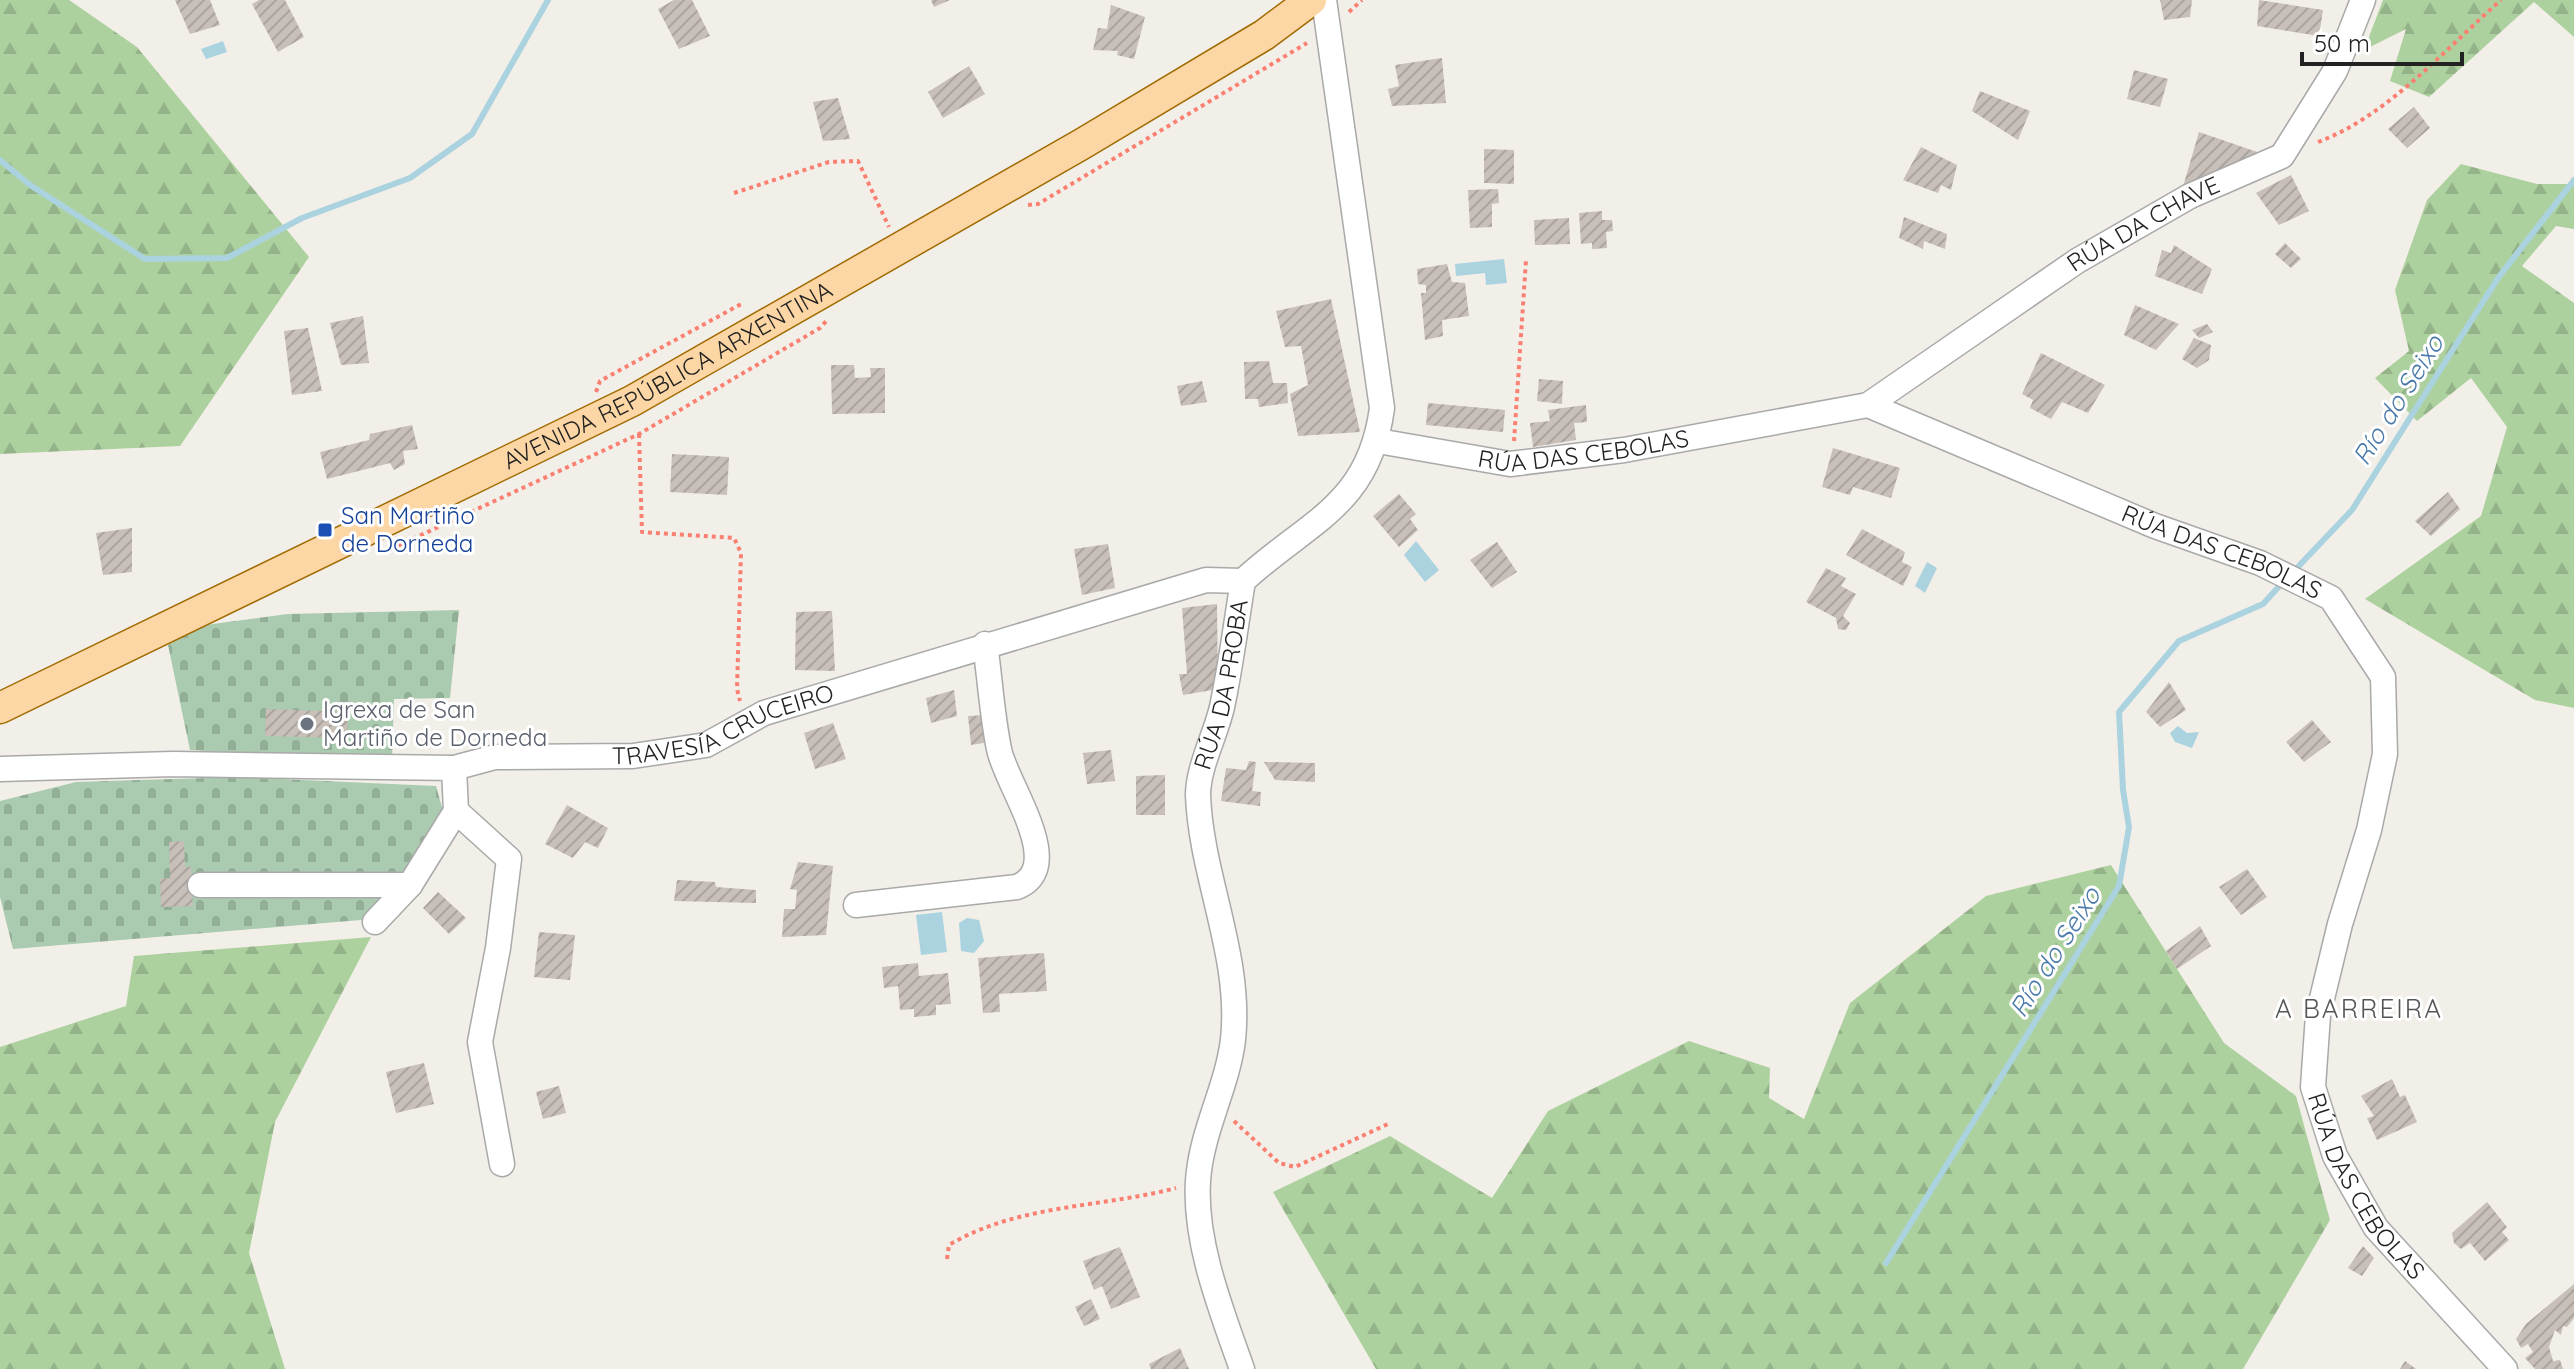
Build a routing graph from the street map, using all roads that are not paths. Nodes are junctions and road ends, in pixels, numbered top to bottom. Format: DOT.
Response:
graph roads {
  1 [pos="1311,0"];
  2 [pos="1324,0"];
  3 [pos="2363,0"];
  4 [pos="1868,405"];
  5 [pos="1378,441"];
  6 [pos="1243,581"];
  7 [pos="985,644"];
  8 [pos="0,708"];
  9 [pos="454,768"];
  10 [pos="0,769"];
  11 [pos="456,811"];
  12 [pos="200,885"];
  13 [pos="410,885"];
  14 [pos="856,905"];
  15 [pos="375,922"];
  16 [pos="502,1164"];
  17 [pos="1242,1369"];
  18 [pos="2505,1369"];
  1 -- 8 [label="main road, AVENIDA REPÚBLICA ARXENTINA"];
  2 -- 5 [label="street, RÚA DA PROBA"];
  3 -- 4 [label="street, RÚA DA CHAVE"];
  4 -- 5 [label="street, RÚA DAS CEBOLAS"];
  4 -- 18 [label="street, RÚA DAS CEBOLAS"];
  5 -- 6 [label="street, RÚA DA PROBA"];
  6 -- 7 [label="street, TRAVESÍA CRUCEIRO"];
  6 -- 17 [label="street, RÚA DA PROBA"];
  7 -- 9 [label="street, TRAVESÍA CRUCEIRO"];
  7 -- 14 [label="street"];
  9 -- 10 [label="street, TRAVESÍA CRUCEIRO"];
  9 -- 11 [label="street"];
  11 -- 13 [label="street"];
  11 -- 16 [label="street"];
  12 -- 13 [label="street"];
  13 -- 15 [label="street"];
}
